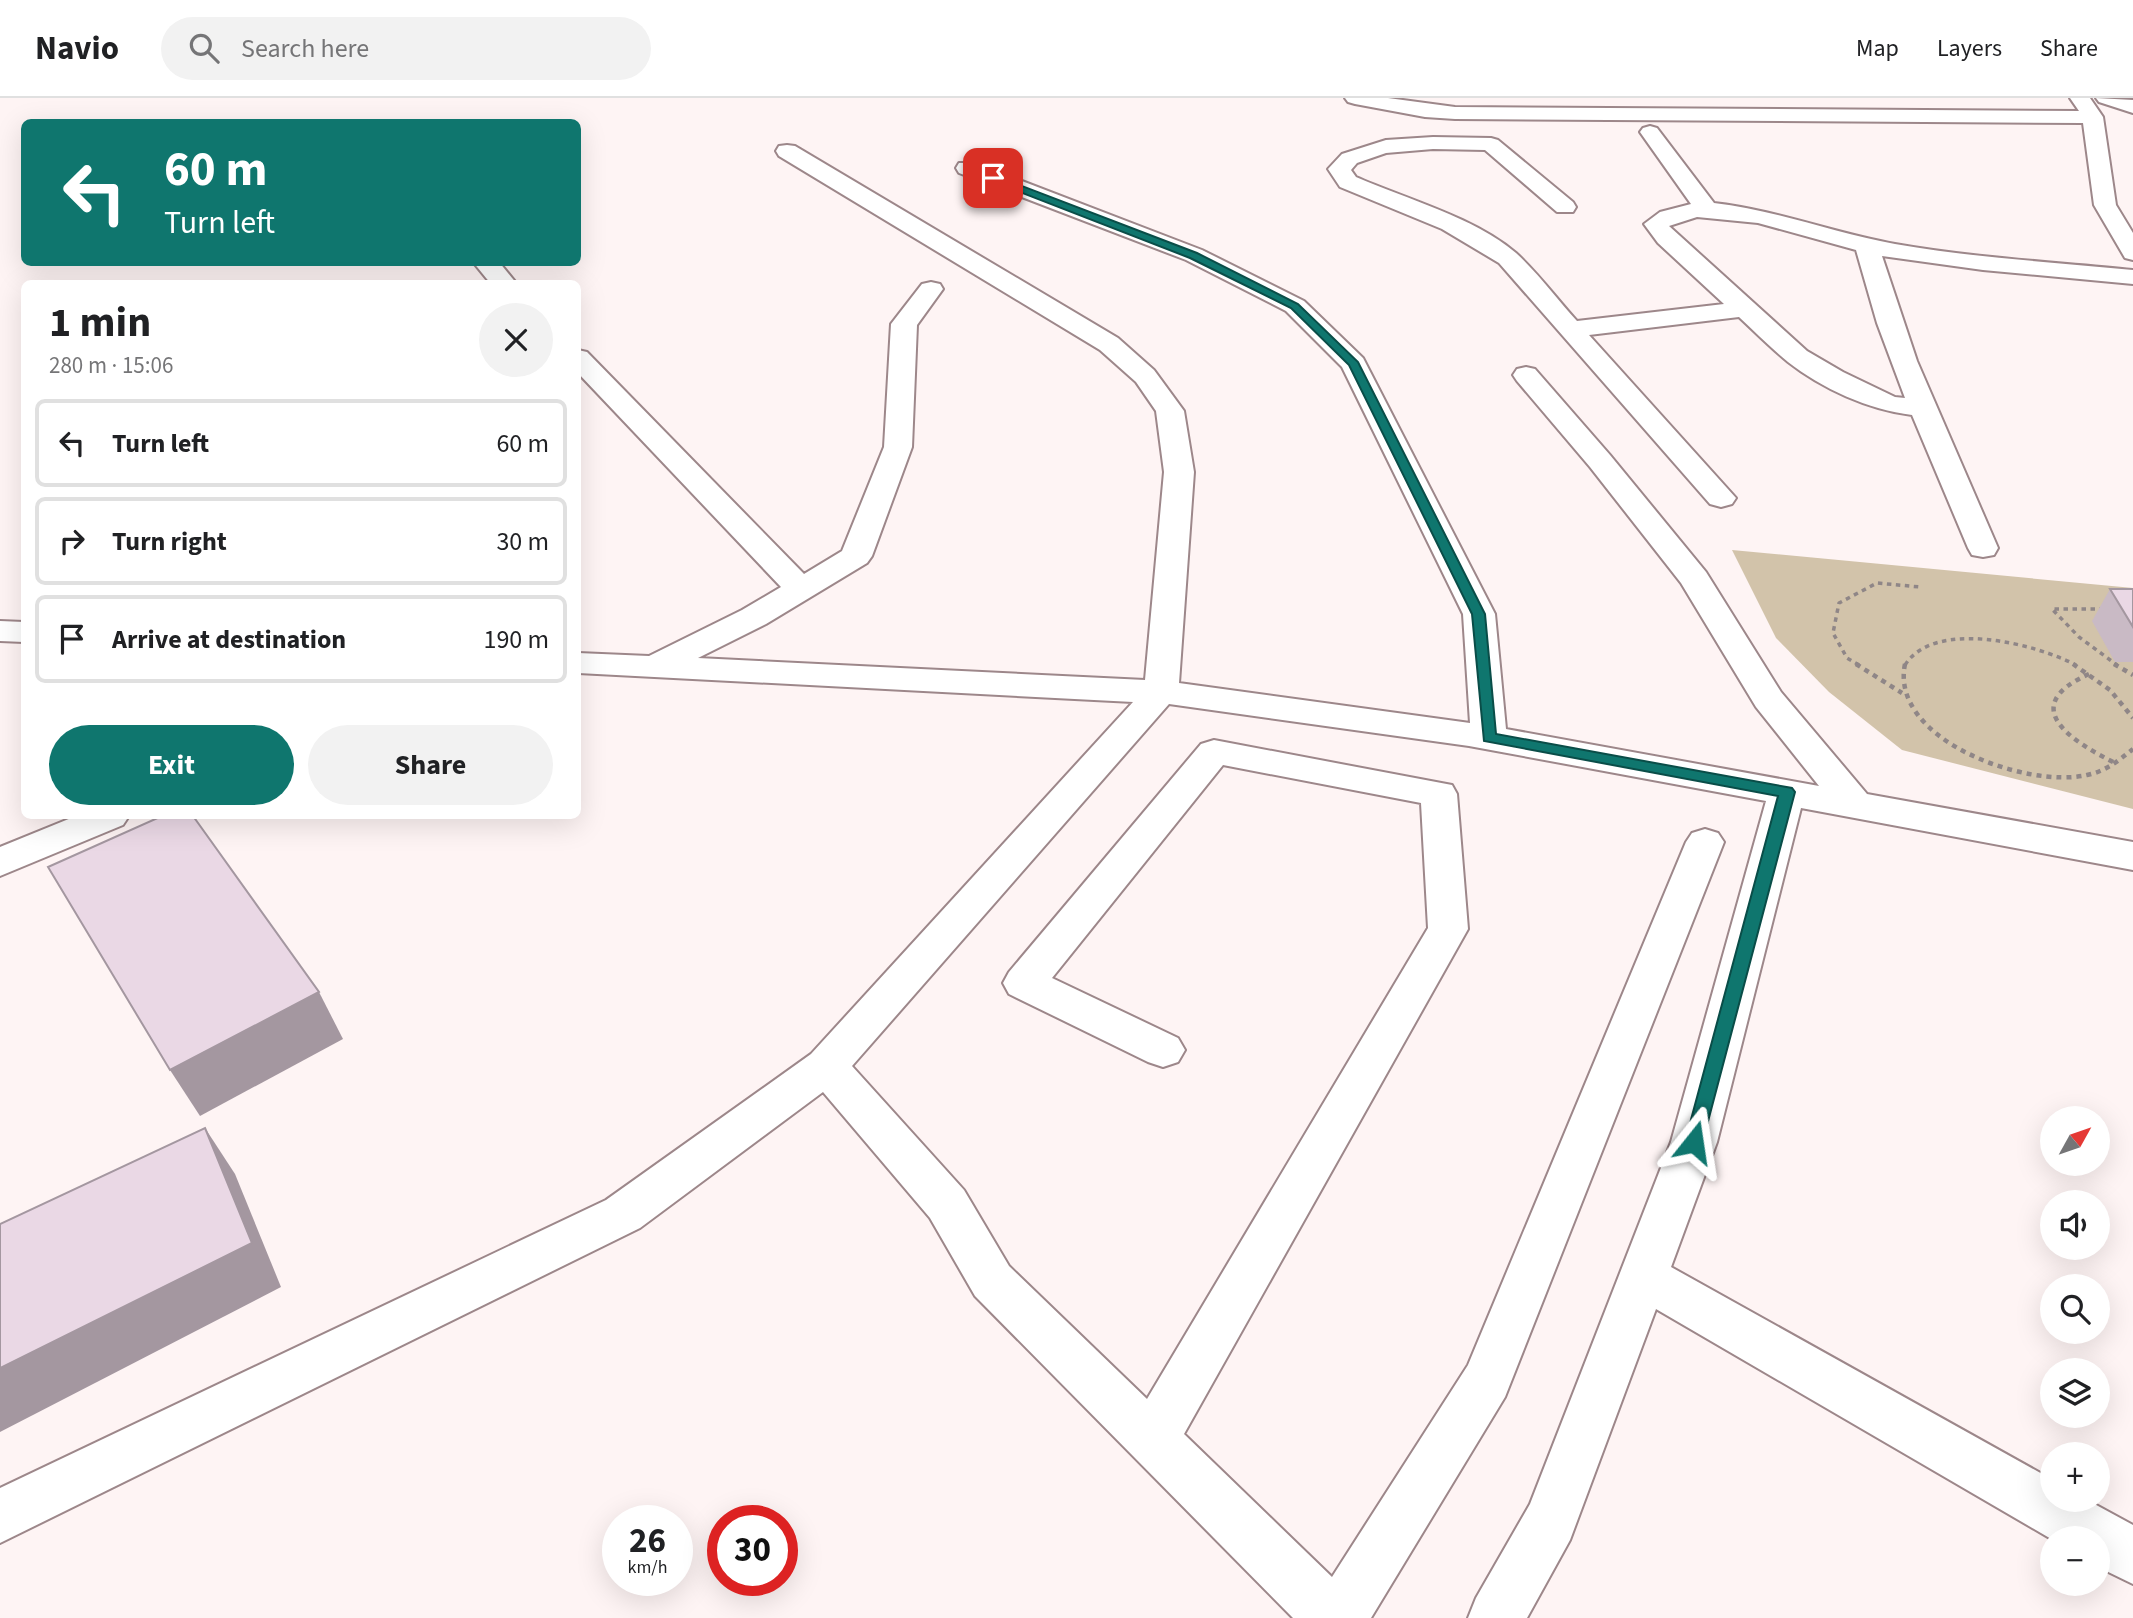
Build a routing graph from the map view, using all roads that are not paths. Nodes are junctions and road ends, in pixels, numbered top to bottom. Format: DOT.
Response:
graph roads {
  1 [pos="1355,98"];
  2 [pos="1870,98"];
  3 [pos="2080,98"];
  4 [pos="2106,98"];
  5 [pos="2133,107"];
  6 [pos="1910,115"];
  7 [pos="2093,117"];
  8 [pos="1650,132"];
  9 [pos="787,151"];
  10 [pos="967,168"];
  11 [pos="1565,207"];
  12 [pos="1707,210"];
  13 [pos="1867,245"];
  14 [pos="2133,253"];
  15 [pos="489,266"];
  16 [pos="2133,277"];
  17 [pos="502,280"];
  18 [pos="931,289"];
  19 [pos="1746,309"];
  20 [pos="1572,329"];
  21 [pos="581,361"];
  22 [pos="1526,375"];
  23 [pos="1920,408"];
  24 [pos="1721,498"];
  25 [pos="1983,548"];
  26 [pos="801,589"];
  27 [pos="0,631"];
  28 [pos="21,632"];
  29 [pos="581,663"];
  30 [pos="654,667"];
  31 [pos="1161,692"];
  32 [pos="1489,737"];
  33 [pos="1787,792"];
  34 [pos="1855,805"];
  35 [pos="103,819"];
  36 [pos="1705,842"];
  37 [pos="2133,856"];
  38 [pos="0,862"];
  39 [pos="1163,1050"];
  40 [pos="826,1066"];
  41 [pos="1643,1276"];
  42 [pos="1152,1439"];
  43 [pos="0,1516"];
  44 [pos="2133,1556"];
  45 [pos="1333,1618"];
  46 [pos="1339,1618"];
  47 [pos="1496,1618"];
  1 -- 6 [label="street"];
  2 -- 6 [label="street"];
  3 -- 7 [label="street"];
  4 -- 5 [label="street"];
  6 -- 7 [label="street"];
  7 -- 14 [label="street"];
  8 -- 12 [label="street"];
  9 -- 31 [label="street"];
  10 -- 32 [label="street"];
  11 -- 20 [label="street"];
  12 -- 13 [label="street"];
  12 -- 19 [label="street"];
  13 -- 16 [label="street"];
  13 -- 23 [label="street"];
  15 -- 17 [label="street"];
  18 -- 26 [label="street"];
  19 -- 20 [label="street"];
  19 -- 23 [label="street"];
  20 -- 24 [label="street"];
  21 -- 26 [label="street"];
  22 -- 34 [label="street"];
  23 -- 25 [label="street"];
  26 -- 30 [label="street"];
  27 -- 28 [label="street"];
  29 -- 30 [label="street"];
  30 -- 31 [label="street"];
  31 -- 32 [label="street"];
  31 -- 40 [label="street"];
  32 -- 33 [label="street"];
  33 -- 34 [label="street"];
  33 -- 41 [label="street"];
  34 -- 37 [label="street"];
  35 -- 38 [label="street"];
  36 -- 46 [label="street"];
  39 -- 42 [label="street"];
  40 -- 42 [label="street"];
  40 -- 43 [label="street"];
  41 -- 44 [label="street"];
  41 -- 47 [label="street"];
  42 -- 45 [label="street"];
}
